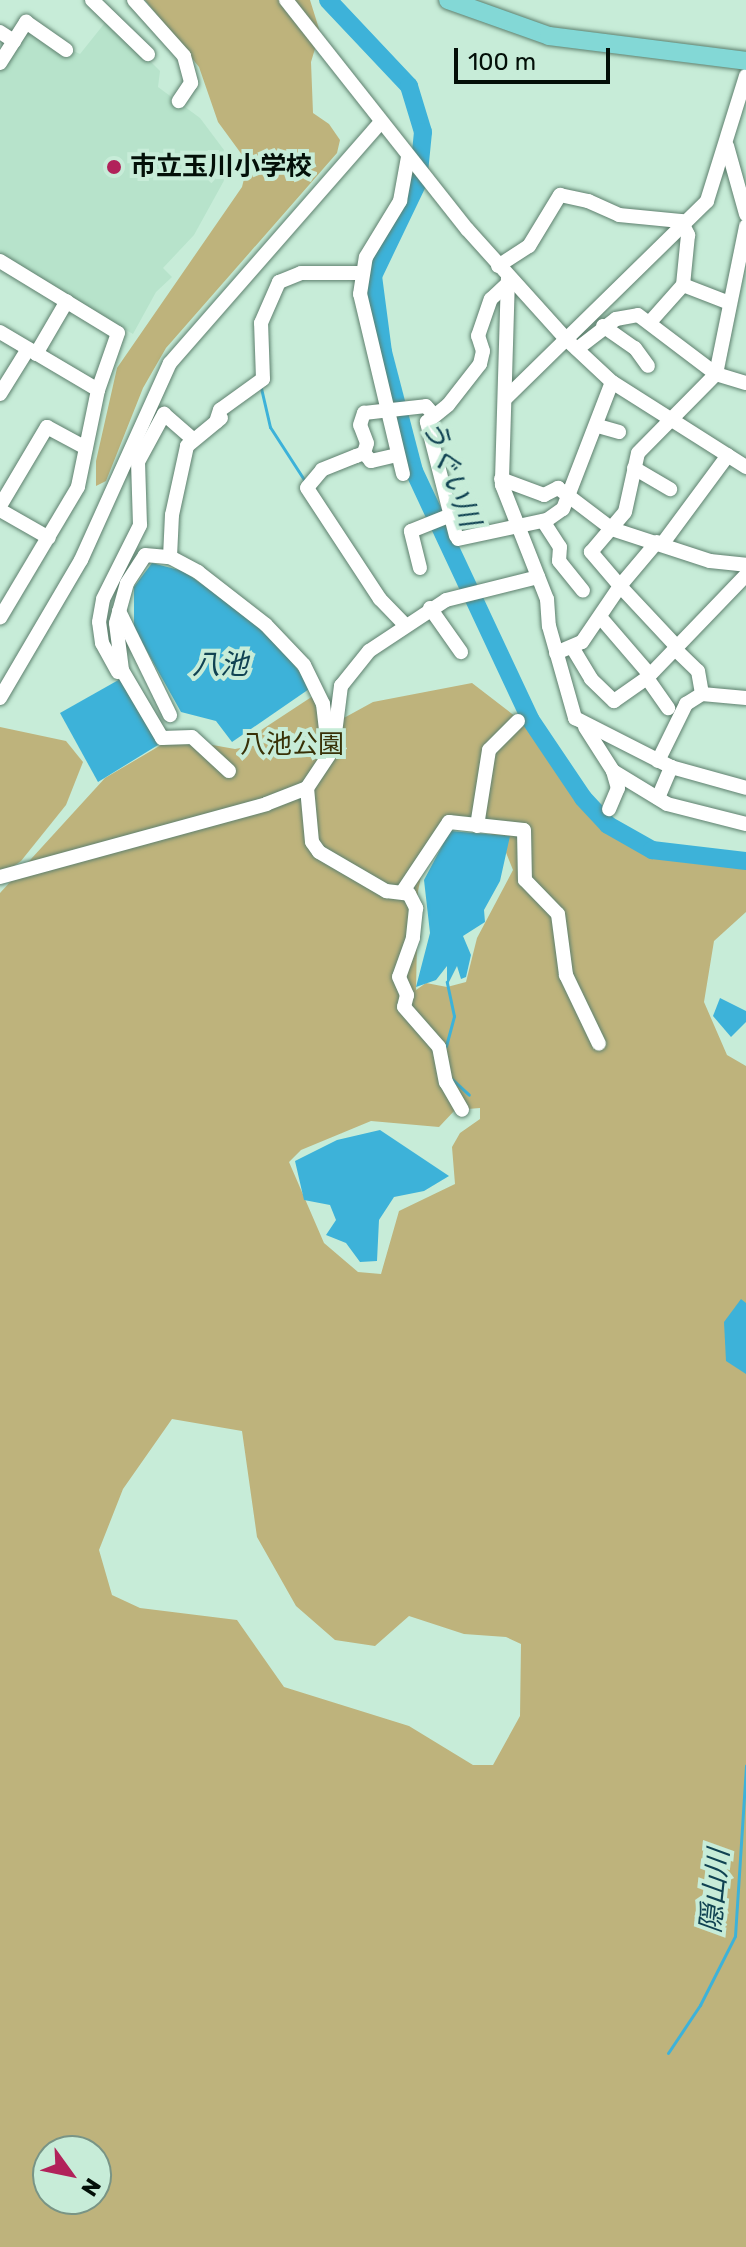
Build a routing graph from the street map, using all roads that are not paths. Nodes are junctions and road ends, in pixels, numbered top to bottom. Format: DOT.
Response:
graph roads {
  1 [pos="92,0"];
  2 [pos="134,0"];
  3 [pos="286,0"];
  4 [pos="448,0"];
  5 [pos="0,32"];
  6 [pos="14,41"];
  7 [pos="66,50"];
  8 [pos="148,54"];
  9 [pos="746,61"];
  10 [pos="0,63"];
  11 [pos="746,76"];
  12 [pos="179,101"];
  13 [pos="381,122"];
  14 [pos="727,146"];
  15 [pos="408,157"];
  16 [pos="746,207"];
  17 [pos="684,225"];
  18 [pos="746,226"];
  19 [pos="0,261"];
  20 [pos="742,272"];
  21 [pos="362,273"];
  22 [pos="505,275"];
  23 [pos="683,285"];
  24 [pos="67,301"];
  25 [pos="727,302"];
  26 [pos="650,322"];
  27 [pos="603,326"];
  28 [pos="0,332"];
  29 [pos="572,345"];
  30 [pos="32,351"];
  31 [pos="648,366"];
  32 [pos="716,374"];
  33 [pos="612,382"];
  34 [pos="746,383"];
  35 [pos="98,390"];
  36 [pos="0,394"];
  37 [pos="505,399"];
  38 [pos="385,409"];
  39 [pos="432,413"];
  40 [pos="672,419"];
  41 [pos="598,426"];
  42 [pos="619,432"];
  43 [pos="193,439"];
  44 [pos="86,448"];
  45 [pos="364,453"];
  46 [pos="397,455"];
  47 [pos="728,455"];
  48 [pos="132,460"];
  49 [pos="634,468"];
  50 [pos="745,469"];
  51 [pos="403,474"];
  52 [pos="501,479"];
  53 [pos="670,489"];
  54 [pos="571,497"];
  55 [pos="0,508"];
  56 [pos="444,518"];
  57 [pos="543,521"];
  58 [pos="518,526"];
  59 [pos="612,529"];
  60 [pos="49,538"];
  61 [pos="660,543"];
  62 [pos="170,557"];
  63 [pos="746,565"];
  64 [pos="563,566"];
  65 [pos="420,568"];
  66 [pos="746,575"];
  67 [pos="539,578"];
  68 [pos="620,586"];
  69 [pos="583,591"];
  70 [pos="430,608"];
  71 [pos="119,611"];
  72 [pos="0,618"];
  73 [pos="601,618"];
  74 [pos="405,625"];
  75 [pos="572,647"];
  76 [pos="676,648"];
  77 [pos="461,652"];
  78 [pos="556,653"];
  79 [pos="122,670"];
  80 [pos="649,676"];
  81 [pos="702,694"];
  82 [pos="0,698"];
  83 [pos="746,699"];
  84 [pos="668,708"];
  85 [pos="170,715"];
  86 [pos="518,721"];
  87 [pos="585,727"];
  88 [pos="330,755"];
  89 [pos="665,764"];
  90 [pos="229,771"];
  91 [pos="613,771"];
  92 [pos="307,788"];
  93 [pos="746,788"];
  94 [pos="658,798"];
  95 [pos="609,809"];
  96 [pos="746,824"];
  97 [pos="477,826"];
  98 [pos="0,877"];
  99 [pos="403,891"];
  100 [pos="599,1044"];
  101 [pos="462,1110"];
  1 -- 8 [label="street"];
  2 -- 12 [label="street"];
  3 -- 13 [label="street"];
  4 -- 9 [label="main road"];
  5 -- 6 [label="street"];
  6 -- 7 [label="street"];
  6 -- 10 [label="street"];
  11 -- 14 [label="street"];
  13 -- 15 [label="street"];
  13 -- 48 [label="street"];
  14 -- 16 [label="street"];
  14 -- 17 [label="street"];
  15 -- 21 [label="street"];
  15 -- 22 [label="street"];
  17 -- 22 [label="street"];
  17 -- 23 [label="street"];
  17 -- 29 [label="street"];
  18 -- 20 [label="street"];
  19 -- 24 [label="street"];
  20 -- 25 [label="street"];
  21 -- 38 [label="street"];
  21 -- 43 [label="street"];
  22 -- 29 [label="street"];
  22 -- 37 [label="street"];
  22 -- 39 [label="street"];
  23 -- 25 [label="street"];
  23 -- 26 [label="street"];
  24 -- 30 [label="street"];
  24 -- 35 [label="street"];
  25 -- 32 [label="street"];
  26 -- 27 [label="street"];
  26 -- 32 [label="street"];
  27 -- 29 [label="street"];
  27 -- 31 [label="street"];
  28 -- 30 [label="street"];
  29 -- 33 [label="street"];
  29 -- 37 [label="street"];
  30 -- 35 [label="street"];
  30 -- 36 [label="street"];
  32 -- 34 [label="street"];
  32 -- 40 [label="street"];
  33 -- 40 [label="street"];
  33 -- 41 [label="street"];
  35 -- 44 [label="street"];
  37 -- 52 [label="street"];
  38 -- 39 [label="street"];
  38 -- 45 [label="street"];
  38 -- 46 [label="street"];
  39 -- 58 [label="street"];
  40 -- 47 [label="street"];
  40 -- 49 [label="street"];
  41 -- 42 [label="street"];
  41 -- 54 [label="street"];
  43 -- 48 [label="street"];
  43 -- 62 [label="street"];
  44 -- 55 [label="street"];
  44 -- 60 [label="street"];
  45 -- 46 [label="street"];
  45 -- 74 [label="street"];
  46 -- 51 [label="street"];
  47 -- 50 [label="street"];
  47 -- 61 [label="street"];
  48 -- 79 [label="street"];
  48 -- 82 [label="street"];
  49 -- 53 [label="street"];
  49 -- 59 [label="street"];
  52 -- 54 [label="street"];
  52 -- 58 [label="street"];
  54 -- 57 [label="street"];
  54 -- 59 [label="street"];
  55 -- 60 [label="street"];
  56 -- 65 [label="street"];
  57 -- 58 [label="street"];
  57 -- 64 [label="street"];
  58 -- 67 [label="street"];
  59 -- 61 [label="street"];
  59 -- 68 [label="street"];
  60 -- 72 [label="street"];
  61 -- 63 [label="street"];
  61 -- 68 [label="street"];
  62 -- 71 [label="street"];
  62 -- 88 [label="street"];
  64 -- 67 [label="street"];
  64 -- 69 [label="street"];
  66 -- 76 [label="street"];
  67 -- 70 [label="street"];
  67 -- 78 [label="street"];
  68 -- 73 [label="street"];
  68 -- 76 [label="street"];
  70 -- 74 [label="street"];
  70 -- 77 [label="street"];
  71 -- 79 [label="street"];
  71 -- 85 [label="street"];
  73 -- 75 [label="street"];
  73 -- 80 [label="street"];
  74 -- 88 [label="street"];
  75 -- 78 [label="street"];
  75 -- 80 [label="street"];
  76 -- 80 [label="street"];
  76 -- 81 [label="street"];
  78 -- 87 [label="street"];
  79 -- 90 [label="street"];
  80 -- 84 [label="street"];
  81 -- 83 [label="street"];
  81 -- 89 [label="street"];
  86 -- 97 [label="street"];
  87 -- 89 [label="street"];
  87 -- 91 [label="street"];
  88 -- 92 [label="street"];
  89 -- 93 [label="street"];
  89 -- 94 [label="street"];
  91 -- 94 [label="street"];
  91 -- 95 [label="street"];
  92 -- 98 [label="street"];
  92 -- 99 [label="street"];
  94 -- 96 [label="street"];
  97 -- 99 [label="street"];
  97 -- 100 [label="street"];
  99 -- 101 [label="street"];
}
